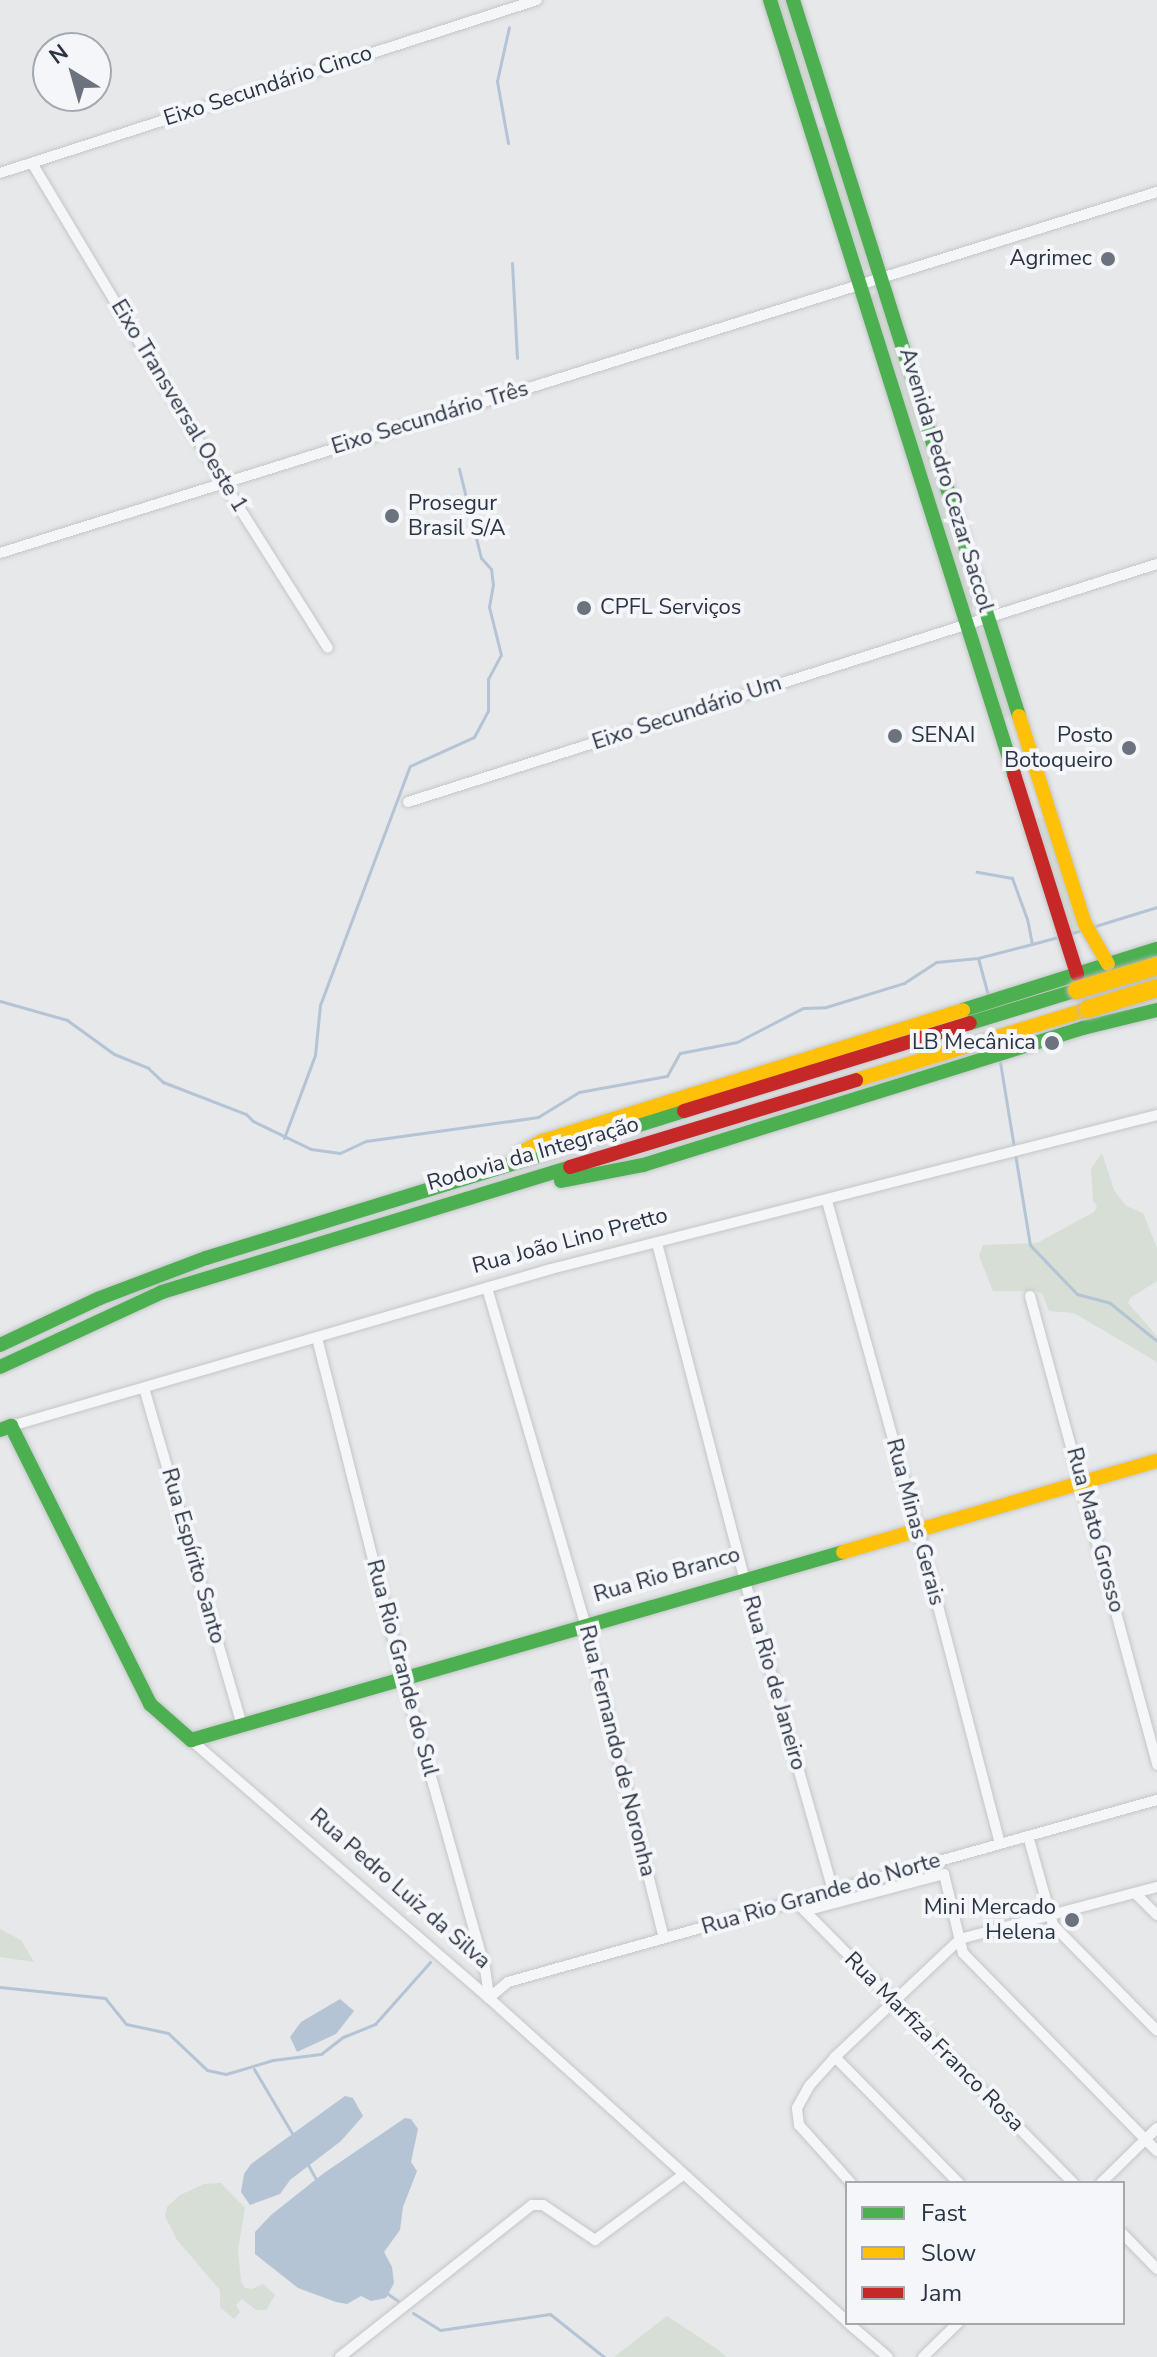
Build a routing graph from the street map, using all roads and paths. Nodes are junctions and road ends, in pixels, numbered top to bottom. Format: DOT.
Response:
graph roads {
  1 [pos="537,0"];
  2 [pos="770,0"];
  3 [pos="793,0"];
  4 [pos="32,163"];
  5 [pos="0,173"];
  6 [pos="1157,192"];
  7 [pos="881,279"];
  8 [pos="860,285"];
  9 [pos="223,482"];
  10 [pos="0,553"];
  11 [pos="1157,564"];
  12 [pos="989,617"];
  13 [pos="967,624"];
  14 [pos="328,648"];
  15 [pos="408,802"];
  16 [pos="1157,949"];
  17 [pos="1108,964"];
  18 [pos="1157,966"];
  19 [pos="1077,982"];
  20 [pos="1157,988"];
  21 [pos="1157,1010"];
  22 [pos="1102,1023"];
  23 [pos="1157,1115"];
  24 [pos="491,1191"];
  25 [pos="827,1201"];
  26 [pos="657,1243"];
  27 [pos="487,1288"];
  28 [pos="1030,1296"];
  29 [pos="317,1338"];
  30 [pos="0,1345"];
  31 [pos="0,1367"];
  32 [pos="144,1388"];
  33 [pos="6,1428"];
  34 [pos="1157,1461"];
  35 [pos="1082,1482"];
  36 [pos="918,1529"];
  37 [pos="744,1578"];
  38 [pos="585,1624"];
  39 [pos="403,1677"];
  40 [pos="242,1725"];
  41 [pos="191,1740"];
  42 [pos="1157,1765"];
  43 [pos="1157,1800"];
  44 [pos="1028,1836"];
  45 [pos="1000,1844"];
  46 [pos="1157,1887"];
  47 [pos="833,1891"];
  48 [pos="1135,1893"];
  49 [pos="795,1901"];
  50 [pos="805,1911"];
  51 [pos="1050,1915"];
  52 [pos="1157,1915"];
  53 [pos="664,1938"];
  54 [pos="960,1939"];
  55 [pos="489,1998"];
  56 [pos="894,2001"];
  57 [pos="1157,2031"];
  58 [pos="835,2057"];
  59 [pos="1157,2128"];
  60 [pos="1145,2139"];
  61 [pos="1157,2151"];
  62 [pos="683,2175"];
  63 [pos="849,2181"];
  64 [pos="957,2181"];
  65 [pos="1071,2181"];
  66 [pos="1103,2181"];
  67 [pos="1125,2236"];
  68 [pos="1157,2269"];
  69 [pos="845,2319"];
  70 [pos="851,2325"];
  71 [pos="956,2325"];
  72 [pos="340,2357"];
  73 [pos="888,2357"];
  74 [pos="923,2357"];
  1 -- 4 [label="street, Eixo Secundário Cinco"];
  2 -- 8 [label="main road, Avenida Pedro Cezar Saccol"];
  3 -- 7 [label="main road, Avenida Pedro Cezar Saccol"];
  4 -- 5 [label="street, Eixo Secundário Cinco"];
  4 -- 9 [label="street, Eixo Transversal Oeste 1"];
  6 -- 7 [label="street, Eixo Secundário Três"];
  7 -- 8 [label="street, Eixo Secundário Três"];
  7 -- 12 [label="main road, Avenida Pedro Cezar Saccol"];
  8 -- 9 [label="street, Eixo Secundário Três"];
  8 -- 13 [label="main road, Avenida Pedro Cezar Saccol"];
  9 -- 10 [label="street, Eixo Secundário Três"];
  9 -- 14 [label="street, Eixo Transversal Oeste 1"];
  11 -- 12 [label="street, Eixo Secundário Um"];
  12 -- 13 [label="street, Eixo Secundário Um"];
  12 -- 17 [label="main road, Avenida Pedro Cezar Saccol"];
  13 -- 15 [label="street, Eixo Secundário Um"];
  13 -- 19 [label="main road, Avenida Pedro Cezar Saccol"];
  16 -- 17 [label="main road"];
  17 -- 19 [label="main road"];
  18 -- 19 [label="main road, bridge"];
  19 -- 22 [label="main road, Avenida Pedro Cezar Saccol"];
  19 -- 30 [label="main road, Rodovia da Integração"];
  20 -- 24 [label="main road, Rodovia da Integração, bridge"];
  21 -- 22 [label="main road"];
  22 -- 24 [label="main road"];
  23 -- 25 [label="street, Rua João Lino Pretto"];
  24 -- 31 [label="main road, Rodovia da Integração"];
  25 -- 26 [label="street, Rua João Lino Pretto"];
  25 -- 36 [label="street, Rua Minas Gerais"];
  26 -- 27 [label="street, Rua João Lino Pretto"];
  26 -- 37 [label="street, Rua Rio de Janeiro"];
  27 -- 29 [label="street, Rua João Lino Pretto"];
  27 -- 38 [label="street, Rua Fernando de Noronha"];
  28 -- 35 [label="street, Rua Mato Grosso"];
  29 -- 32 [label="street, Rua João Lino Pretto"];
  29 -- 39 [label="street, Rua Rio Grande do Sul"];
  32 -- 33 [label="street, Rua João Lino Pretto"];
  32 -- 40 [label="street, Rua Espírito Santo"];
  33 -- 41 [label="main road, Rua Pedro Luiz da Silva"];
  34 -- 35 [label="main road, Rua Rio Branco"];
  35 -- 36 [label="main road, Rua Rio Branco"];
  35 -- 42 [label="street, Rua Mato Grosso"];
  36 -- 37 [label="main road, Rua Rio Branco"];
  36 -- 45 [label="street, Rua Minas Gerais"];
  37 -- 38 [label="main road, Rua Rio Branco"];
  37 -- 47 [label="street, Rua Rio de Janeiro"];
  38 -- 39 [label="main road, Rua Rio Branco"];
  38 -- 53 [label="street, Rua Fernando de Noronha"];
  39 -- 40 [label="main road, Rua Rio Branco"];
  39 -- 55 [label="street, Rua Rio Grande do Sul"];
  40 -- 41 [label="main road, Rua Rio Branco"];
  41 -- 55 [label="street, Rua Pedro Luiz da Silva"];
  43 -- 44 [label="street, Rua Rio Grande do Norte"];
  44 -- 45 [label="street, Rua Rio Grande do Norte"];
  44 -- 51 [label="street"];
  45 -- 47 [label="street, Rua Rio Grande do Norte"];
  46 -- 48 [label="street"];
  47 -- 49 [label="street, Rua Rio Grande do Norte"];
  48 -- 51 [label="street"];
  48 -- 52 [label="street"];
  49 -- 50 [label="street, Rua Marfiza Franco Rosa"];
  49 -- 53 [label="street, Rua Rio Grande do Norte"];
  50 -- 54 [label="street"];
  50 -- 56 [label="street, Rua Marfiza Franco Rosa"];
  51 -- 54 [label="street"];
  51 -- 57 [label="street"];
  53 -- 55 [label="street, Rua Rio Grande do Norte"];
  54 -- 56 [label="street"];
  54 -- 60 [label="street"];
  55 -- 62 [label="street, Rua Pedro Luiz da Silva"];
  56 -- 58 [label="street"];
  56 -- 65 [label="street, Rua Marfiza Franco Rosa"];
  58 -- 63 [label="street"];
  58 -- 64 [label="street"];
  59 -- 60 [label="street"];
  60 -- 61 [label="street"];
  60 -- 66 [label="street"];
  62 -- 69 [label="street, Rua Pedro Luiz da Silva"];
  62 -- 72 [label="street"];
  67 -- 68 [label="street"];
  70 -- 73 [label="street, Rua Pedro Luiz da Silva"];
  71 -- 74 [label="street"];
}
